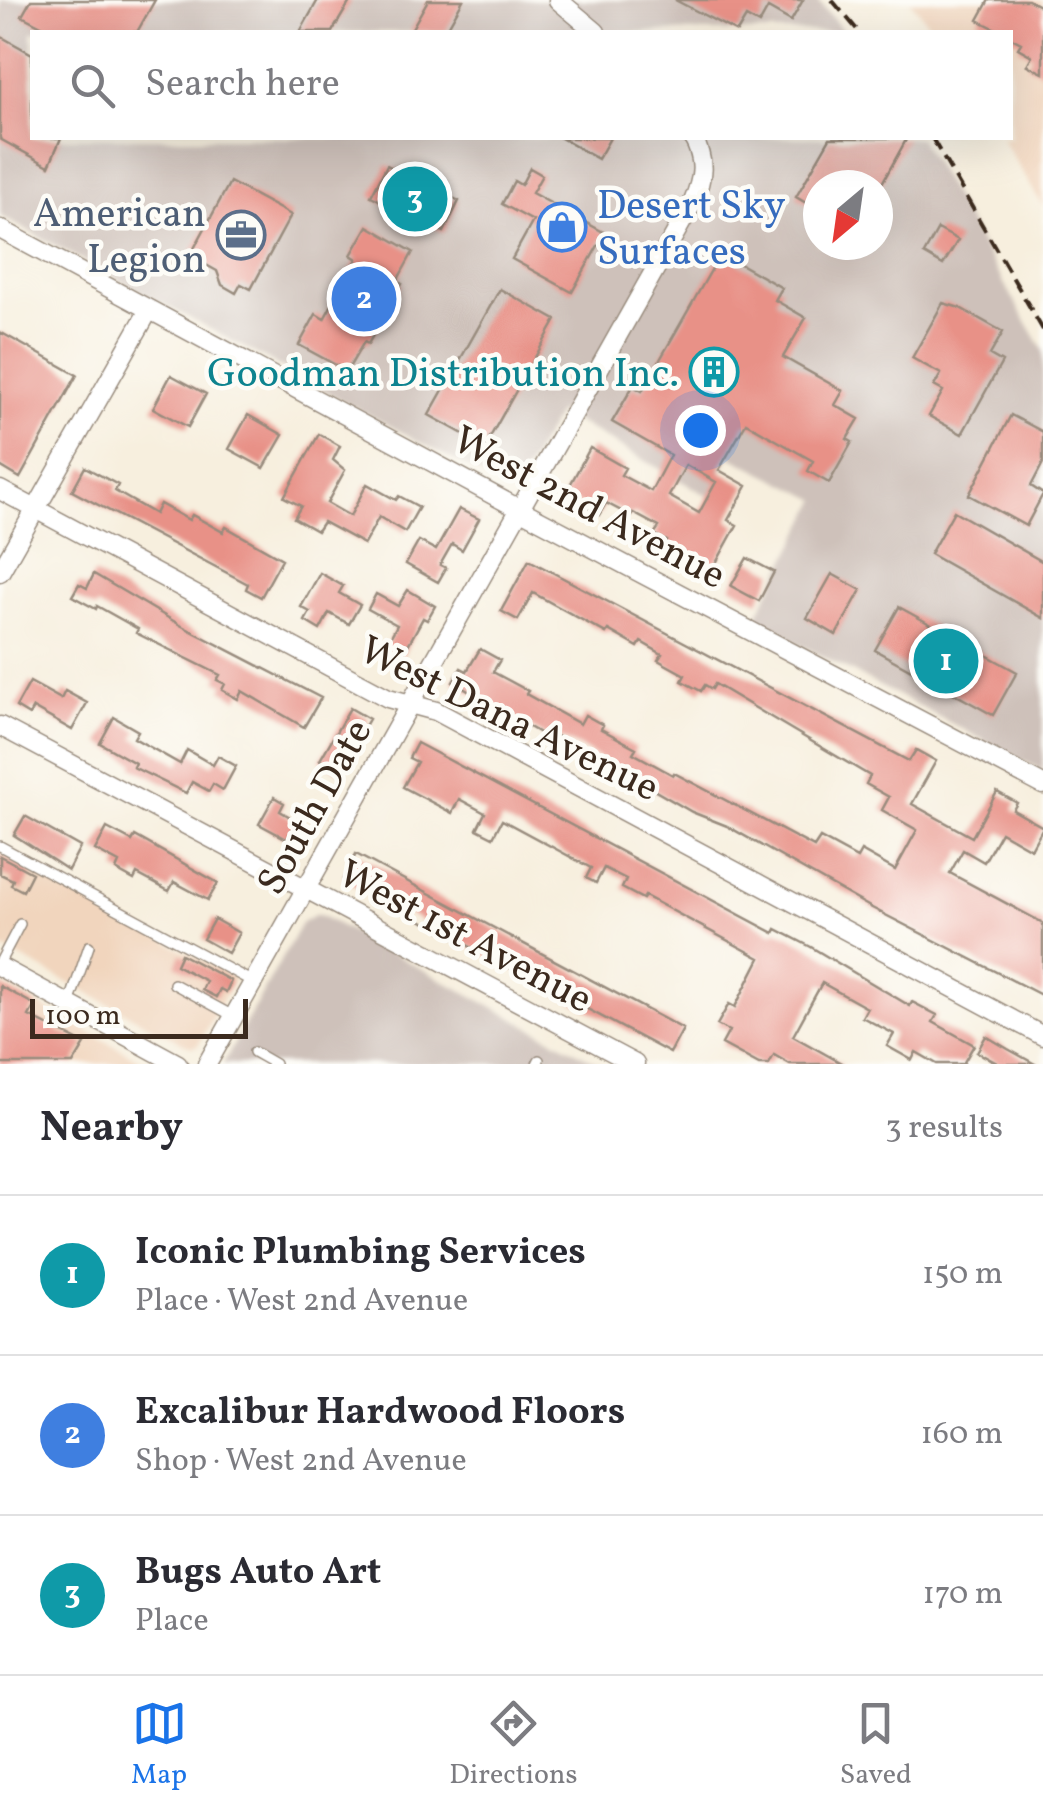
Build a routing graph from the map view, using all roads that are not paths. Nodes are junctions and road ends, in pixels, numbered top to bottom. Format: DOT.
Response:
graph roads {
  1 [pos="558,0"];
  2 [pos="594,30"];
  3 [pos="694,140"];
  4 [pos="0,229"];
  5 [pos="149,310"];
  6 [pos="0,490"];
  7 [pos="35,508"];
  8 [pos="521,510"];
  9 [pos="0,572"];
  10 [pos="412,703"];
  11 [pos="0,726"];
  12 [pos="1043,785"];
  13 [pos="0,846"];
  14 [pos="306,890"];
  15 [pos="20,924"];
  16 [pos="90,946"];
  17 [pos="0,964"];
  18 [pos="254,983"];
  19 [pos="174,984"];
  20 [pos="68,1004"];
  21 [pos="235,1017"];
  22 [pos="1043,1036"];
  23 [pos="254,1052"];
  24 [pos="628,1062"];
  25 [pos="178,1064"];
  26 [pos="208,1064"];
  27 [pos="275,1064"];
  1 -- 2 [label="street"];
  3 -- 8 [label="street, South Date"];
  4 -- 5 [label="street, West 2nd Avenue"];
  5 -- 7 [label="street"];
  5 -- 8 [label="street, West 2nd Avenue"];
  6 -- 7 [label="street, West Dana Avenue"];
  7 -- 9 [label="street"];
  7 -- 10 [label="street, West Dana Avenue"];
  8 -- 10 [label="street, South Date"];
  8 -- 12 [label="street, West 2nd Avenue"];
  10 -- 14 [label="street, South Date"];
  10 -- 22 [label="street, West Dana Avenue"];
  11 -- 14 [label="street, West 1st Avenue"];
  13 -- 18 [label="lane"];
  14 -- 18 [label="street, South Date"];
  14 -- 24 [label="street, West 1st Avenue"];
  15 -- 17 [label="lane"];
  16 -- 20 [label="lane"];
  17 -- 20 [label="street"];
  18 -- 21 [label="street, South Date"];
  19 -- 21 [label="lane"];
  20 -- 25 [label="street"];
  21 -- 26 [label="street, South Date"];
  23 -- 27 [label="lane"];
}
